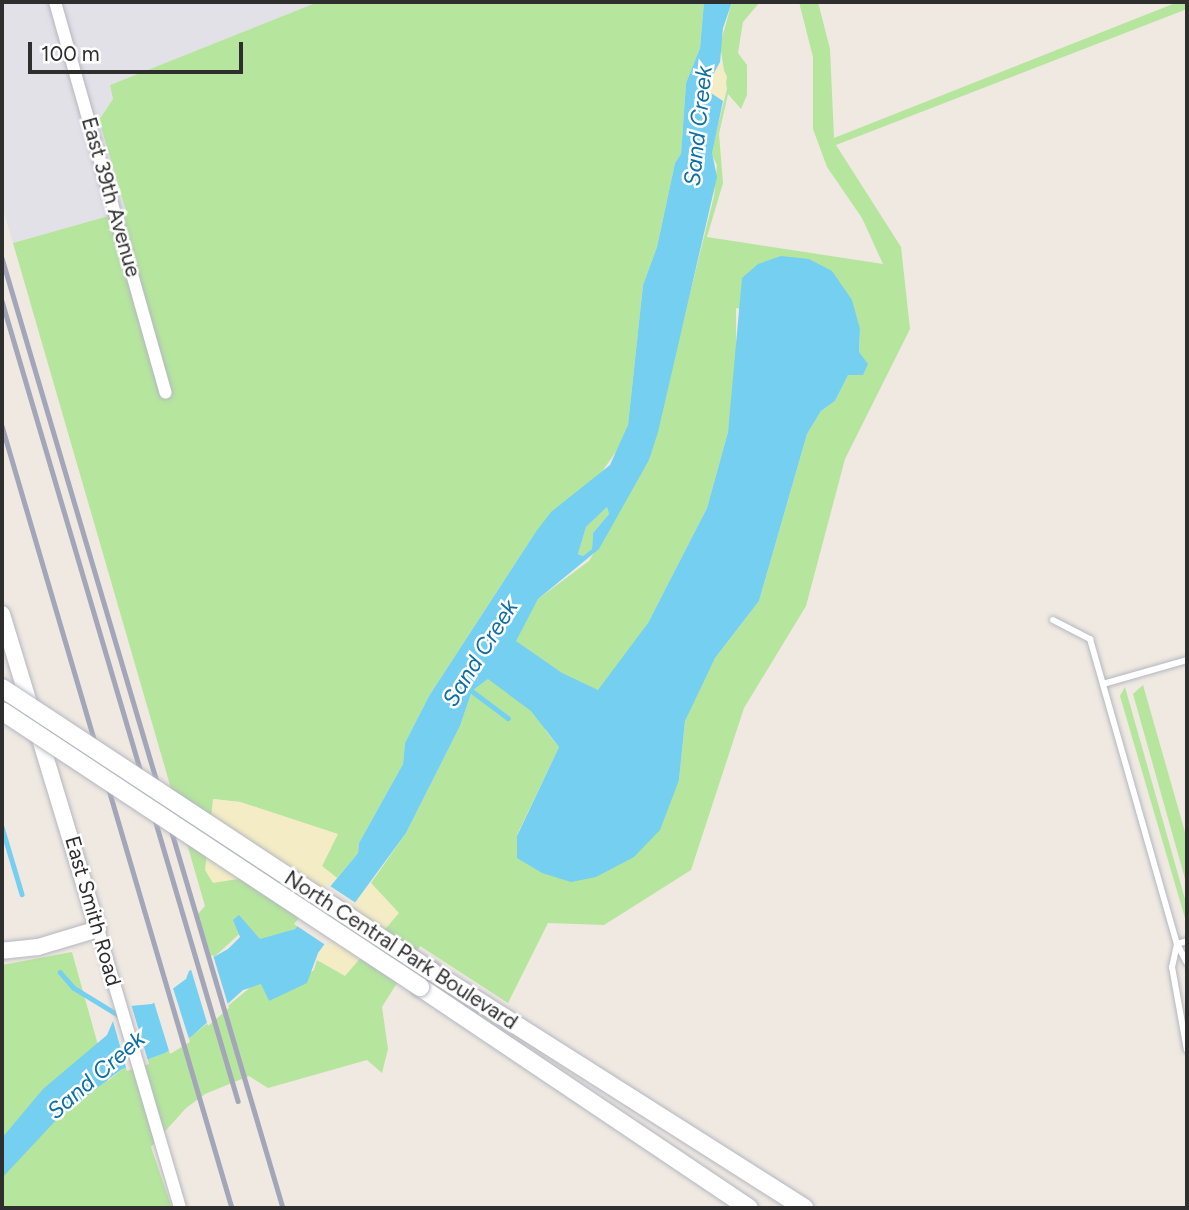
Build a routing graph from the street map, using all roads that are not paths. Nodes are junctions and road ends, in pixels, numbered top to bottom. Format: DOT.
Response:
graph roads {
  1 [pos="55,2"];
  2 [pos="166,393"];
  3 [pos="2,614"];
  4 [pos="1053,620"];
  5 [pos="1187,660"];
  6 [pos="1103,684"];
  7 [pos="2,688"];
  8 [pos="2,711"];
  9 [pos="98,929"];
  10 [pos="1187,941"];
  11 [pos="1177,944"];
  12 [pos="2,951"];
  13 [pos="1187,963"];
  14 [pos="1187,1051"];
  15 [pos="180,1208"];
  16 [pos="749,1208"];
  17 [pos="804,1208"];
  1 -- 2 [label="street, East 39th Avenue"];
  3 -- 9 [label="street, East Smith Road"];
  4 -- 6 [label="lane"];
  5 -- 6 [label="lane"];
  6 -- 11 [label="lane"];
  7 -- 17 [label="main road, North Central Park Boulevard, bridge"];
  8 -- 16 [label="main road, North Central Park Boulevard, bridge"];
  9 -- 12 [label="street"];
  9 -- 15 [label="street, East Smith Road"];
  10 -- 11 [label="lane"];
  11 -- 13 [label="lane"];
  11 -- 14 [label="lane"];
}
